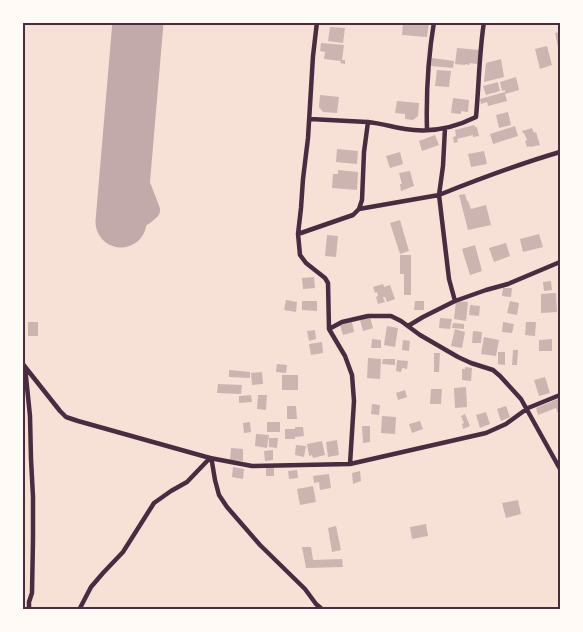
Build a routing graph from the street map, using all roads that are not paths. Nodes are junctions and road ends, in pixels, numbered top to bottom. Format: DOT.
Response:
graph roads {
  1 [pos="317,22"];
  2 [pos="434,22"];
  3 [pos="484,22"];
  4 [pos="310,119"];
  5 [pos="368,122"];
  6 [pos="445,128"];
  7 [pos="427,130"];
  8 [pos="560,152"];
  9 [pos="439,195"];
  10 [pos="359,209"];
  11 [pos="298,234"];
  12 [pos="560,262"];
  13 [pos="455,301"];
  14 [pos="408,326"];
  15 [pos="329,329"];
  16 [pos="24,364"];
  17 [pos="560,395"];
  18 [pos="528,408"];
  19 [pos="210,458"];
  20 [pos="350,464"];
  21 [pos="560,469"];
  22 [pos="29,610"];
  23 [pos="79,610"];
  24 [pos="323,610"];
  1 -- 4 [label="street"];
  2 -- 7 [label="street"];
  3 -- 6 [label="street"];
  4 -- 5 [label="street"];
  4 -- 11 [label="street"];
  5 -- 7 [label="street"];
  5 -- 10 [label="street"];
  6 -- 7 [label="street"];
  6 -- 9 [label="street"];
  8 -- 9 [label="street"];
  9 -- 10 [label="street"];
  9 -- 13 [label="street"];
  10 -- 11 [label="street"];
  11 -- 15 [label="street"];
  12 -- 13 [label="street"];
  13 -- 14 [label="street"];
  14 -- 15 [label="street"];
  14 -- 18 [label="street"];
  15 -- 20 [label="street"];
  16 -- 19 [label="street"];
  16 -- 22 [label="street"];
  17 -- 18 [label="street"];
  18 -- 20 [label="street"];
  18 -- 21 [label="street"];
  19 -- 20 [label="street"];
  19 -- 23 [label="street"];
  19 -- 24 [label="street"];
}
